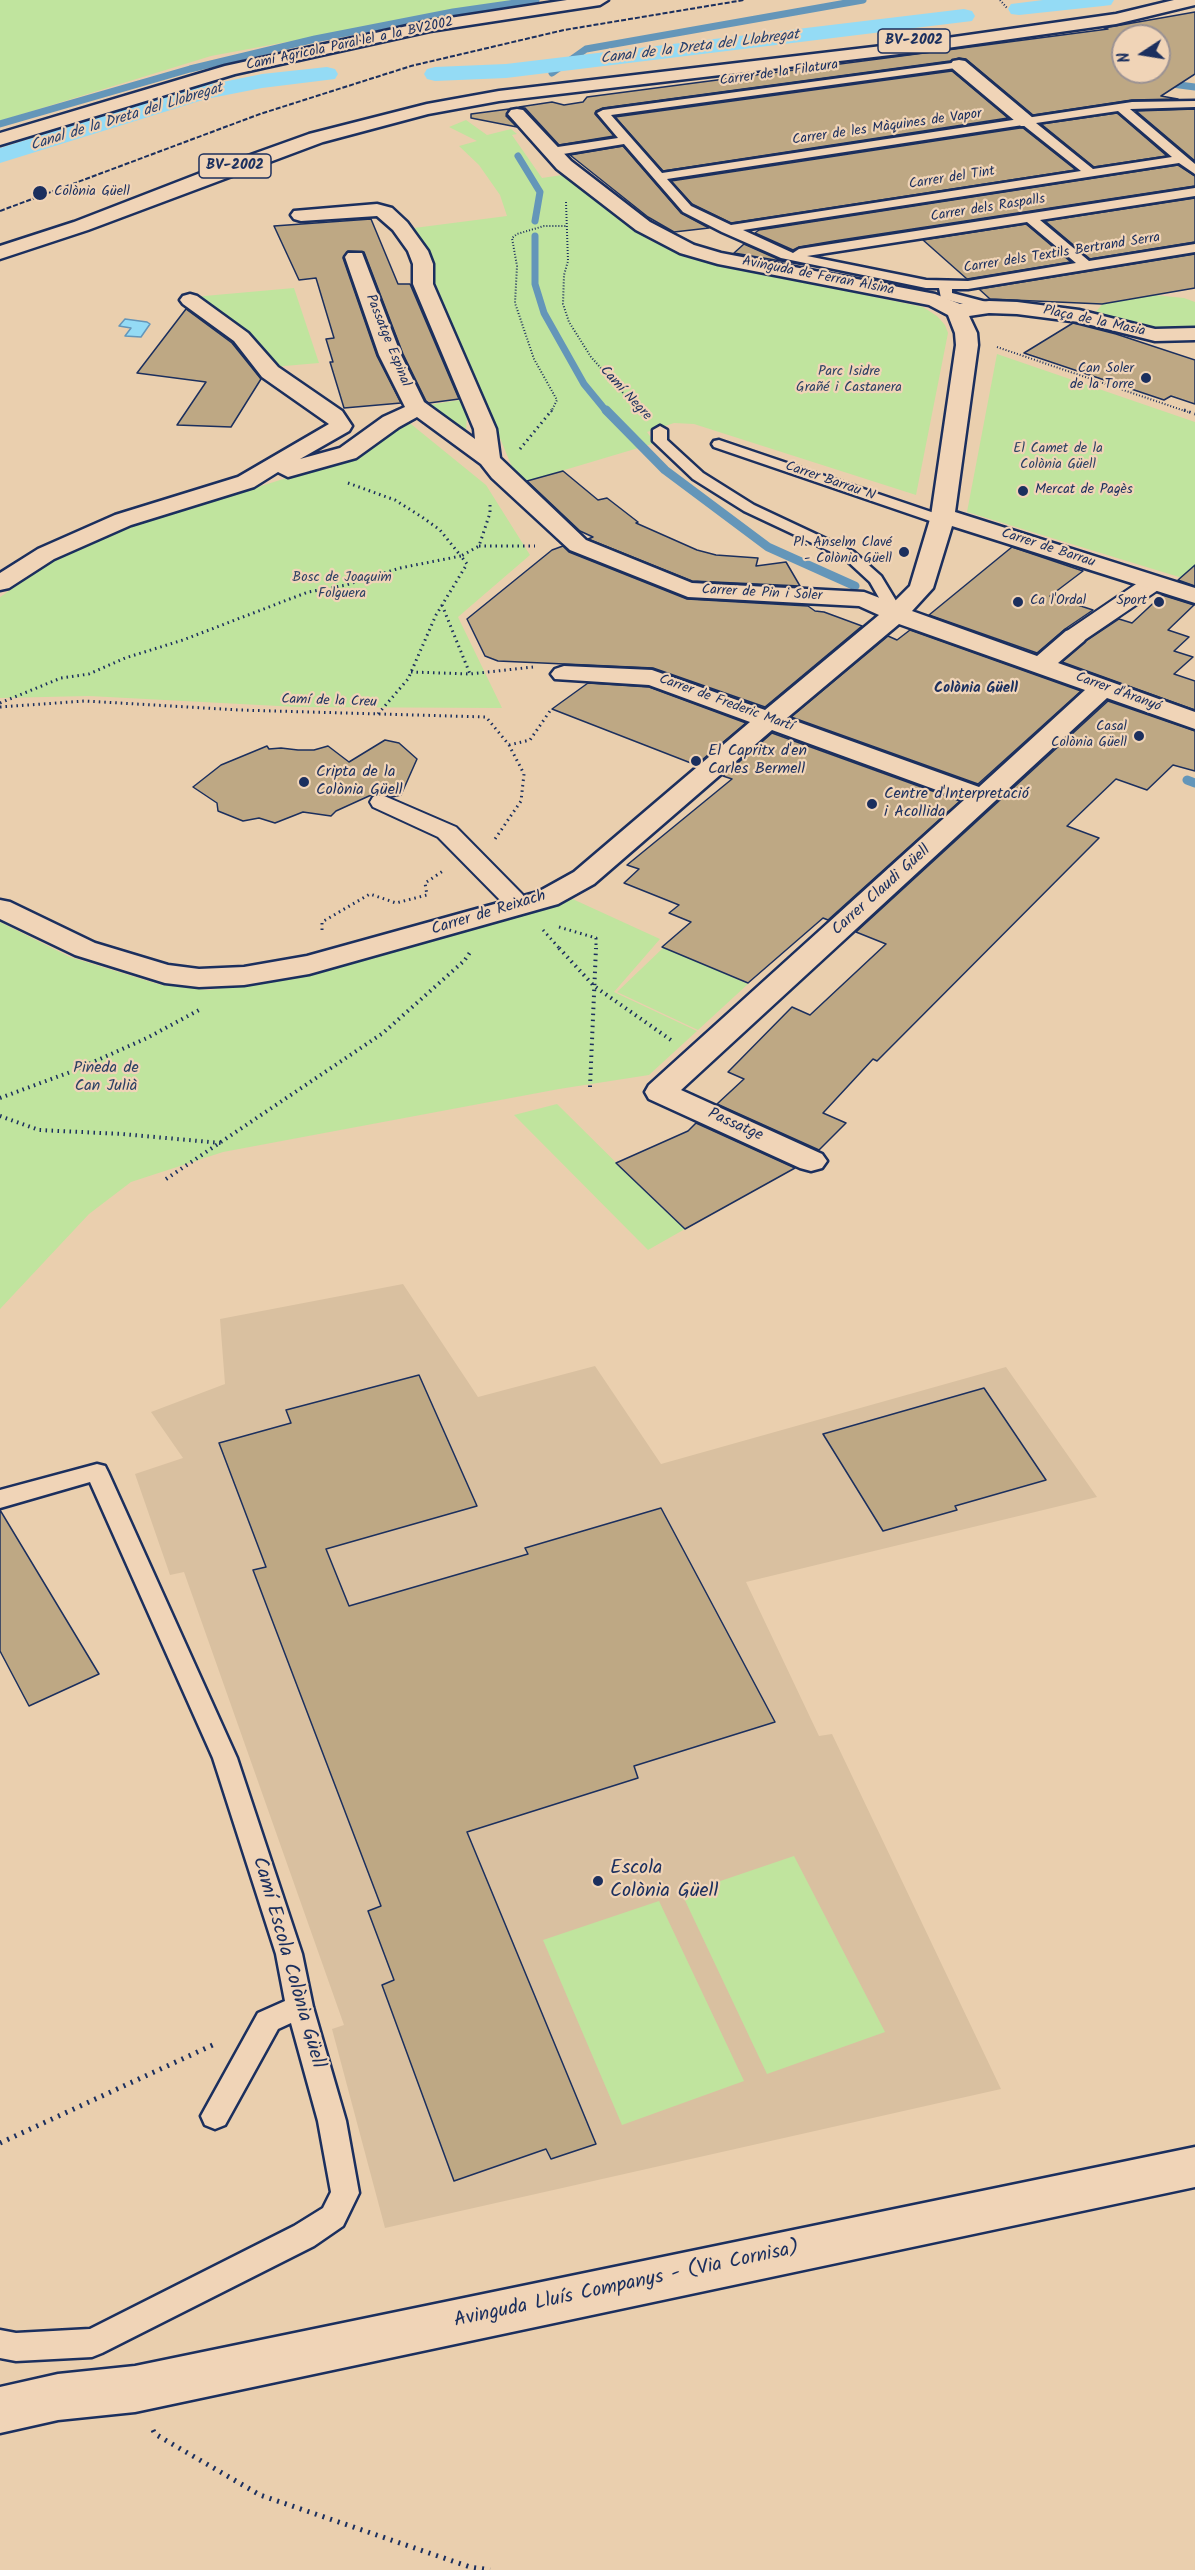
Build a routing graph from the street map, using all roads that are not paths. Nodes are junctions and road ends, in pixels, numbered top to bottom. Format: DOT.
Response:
graph roads {
  1 [pos="600,0"];
  2 [pos="1195,0"];
  3 [pos="959,64"];
  4 [pos="601,79"];
  5 [pos="468,90"];
  6 [pos="1195,105"];
  7 [pos="510,107"];
  8 [pos="1122,108"];
  9 [pos="603,113"];
  10 [pos="1028,122"];
  11 [pos="0,139"];
  12 [pos="626,140"];
  13 [pos="558,158"];
  14 [pos="1182,159"];
  15 [pos="1195,170"];
  16 [pos="1090,173"];
  17 [pos="657,177"];
  18 [pos="1195,192"];
  19 [pos="302,215"];
  20 [pos="1030,218"];
  21 [pos="726,229"];
  22 [pos="23,245"];
  23 [pos="1195,248"];
  24 [pos="0,253"];
  25 [pos="786,255"];
  26 [pos="355,257"];
  27 [pos="1087,266"];
  28 [pos="945,285"];
  29 [pos="190,300"];
  30 [pos="989,307"];
  31 [pos="957,311"];
  32 [pos="1195,334"];
  33 [pos="418,410"];
  34 [pos="660,430"];
  35 [pos="719,444"];
  36 [pos="489,459"];
  37 [pos="246,482"];
  38 [pos="942,518"];
  39 [pos="0,583"];
  40 [pos="1153,583"];
  41 [pos="1195,596"];
  42 [pos="896,614"];
  43 [pos="1075,636"];
  44 [pos="1041,666"];
  45 [pos="564,674"];
  46 [pos="1102,688"];
  47 [pos="769,719"];
  48 [pos="1195,721"];
  49 [pos="984,798"];
  50 [pos="382,802"];
  51 [pos="507,906"];
  52 [pos="0,908"];
  53 [pos="660,1092"];
  54 [pos="811,1161"];
  55 [pos="0,1499"];
  56 [pos="300,2007"];
  57 [pos="215,2116"];
  58 [pos="1195,2167"];
  59 [pos="0,2344"];
  60 [pos="0,2387"];
  61 [pos="58,2397"];
  62 [pos="0,2410"];
  1 -- 11 [label="street, Camí Agricola Paral·lel a la BV2002"];
  2 -- 4 [label="street, BV-2002"];
  3 -- 9 [label="lane, Carrer de la Filatura"];
  3 -- 10 [label="street"];
  4 -- 5 [label="street, BV-2002"];
  4 -- 7 [label="street, BV-2002"];
  5 -- 7 [label="street, BV-2002"];
  5 -- 22 [label="street, BV-2002"];
  6 -- 8 [label="lane, Carrer de les Màquines de Vapor"];
  7 -- 13 [label="street, Avinguda de Ferran Alsina"];
  7 -- 22 [label="street, BV-2002"];
  8 -- 10 [label="lane, Carrer de les Màquines de Vapor"];
  8 -- 14 [label="lane"];
  9 -- 12 [label="lane, Carrer dels Textils Bertrand Serra"];
  10 -- 16 [label="lane"];
  10 -- 17 [label="lane, Carrer de les Màquines de Vapor"];
  12 -- 13 [label="lane"];
  12 -- 17 [label="lane, Carrer dels Textils Bertrand Serra"];
  13 -- 31 [label="street, Avinguda de Ferran Alsina"];
  14 -- 15 [label="lane"];
  14 -- 16 [label="lane, Carrer del Tint"];
  16 -- 21 [label="lane, Carrer del Tint"];
  17 -- 21 [label="lane, Carrer dels Textils Bertrand Serra"];
  18 -- 20 [label="lane, Carrer dels Raspalls"];
  19 -- 36 [label="street"];
  20 -- 25 [label="lane, Carrer dels Raspalls"];
  20 -- 27 [label="lane"];
  21 -- 25 [label="lane, Carrer dels Textils Bertrand Serra"];
  22 -- 24 [label="street, BV-2002"];
  23 -- 27 [label="lane, Carrer dels Textils Bertrand Serra"];
  25 -- 28 [label="lane, Carrer dels Textils Bertrand Serra"];
  26 -- 33 [label="street, Passatge Espinal"];
  27 -- 28 [label="lane, Carrer dels Textils Bertrand Serra"];
  28 -- 30 [label="lane"];
  29 -- 37 [label="street"];
  30 -- 31 [label="street, Plaça de la Masia"];
  30 -- 32 [label="street, Plaça de la Masia"];
  31 -- 38 [label="street"];
  33 -- 36 [label="street, Passatge Espinal"];
  33 -- 37 [label="street"];
  34 -- 42 [label="lane, Camí Negre"];
  35 -- 38 [label="lane, Carrer Barrau N"];
  36 -- 42 [label="street, Carrer de Pin i Soler"];
  37 -- 39 [label="street"];
  38 -- 40 [label="street, Carrer de Barrau"];
  38 -- 42 [label="street, Carrer de Reixach"];
  40 -- 41 [label="street, Carrer de Barrau"];
  40 -- 43 [label="street"];
  42 -- 44 [label="street, Carrer de Pin i Soler"];
  42 -- 47 [label="street, Carrer de Reixach"];
  43 -- 44 [label="street"];
  44 -- 46 [label="street, Carrer d'Aranyó"];
  45 -- 47 [label="street, Carrer de Frederic Martí"];
  46 -- 48 [label="street, Carrer d'Aranyó"];
  46 -- 49 [label="street, Carrer Claudi Güell"];
  47 -- 49 [label="street, Carrer de Frederic Martí"];
  47 -- 51 [label="street, Carrer de Reixach"];
  49 -- 53 [label="street, Carrer Claudi Güell"];
  50 -- 51 [label="street"];
  51 -- 52 [label="street, Carrer de Reixach"];
  53 -- 54 [label="street, Passatge"];
  55 -- 56 [label="lane, Camí Escola Colònia Güell"];
  56 -- 57 [label="lane"];
  56 -- 59 [label="lane, Camí Escola Colònia Güell"];
  58 -- 61 [label="street, Avinguda Lluís Companys - (Via Cornisa)"];
  60 -- 61 [label="street, Avinguda Lluís Companys - (Via Cornisa)"];
  61 -- 62 [label="street, Avinguda Lluís Companys - (Via Cornisa)"];
}
